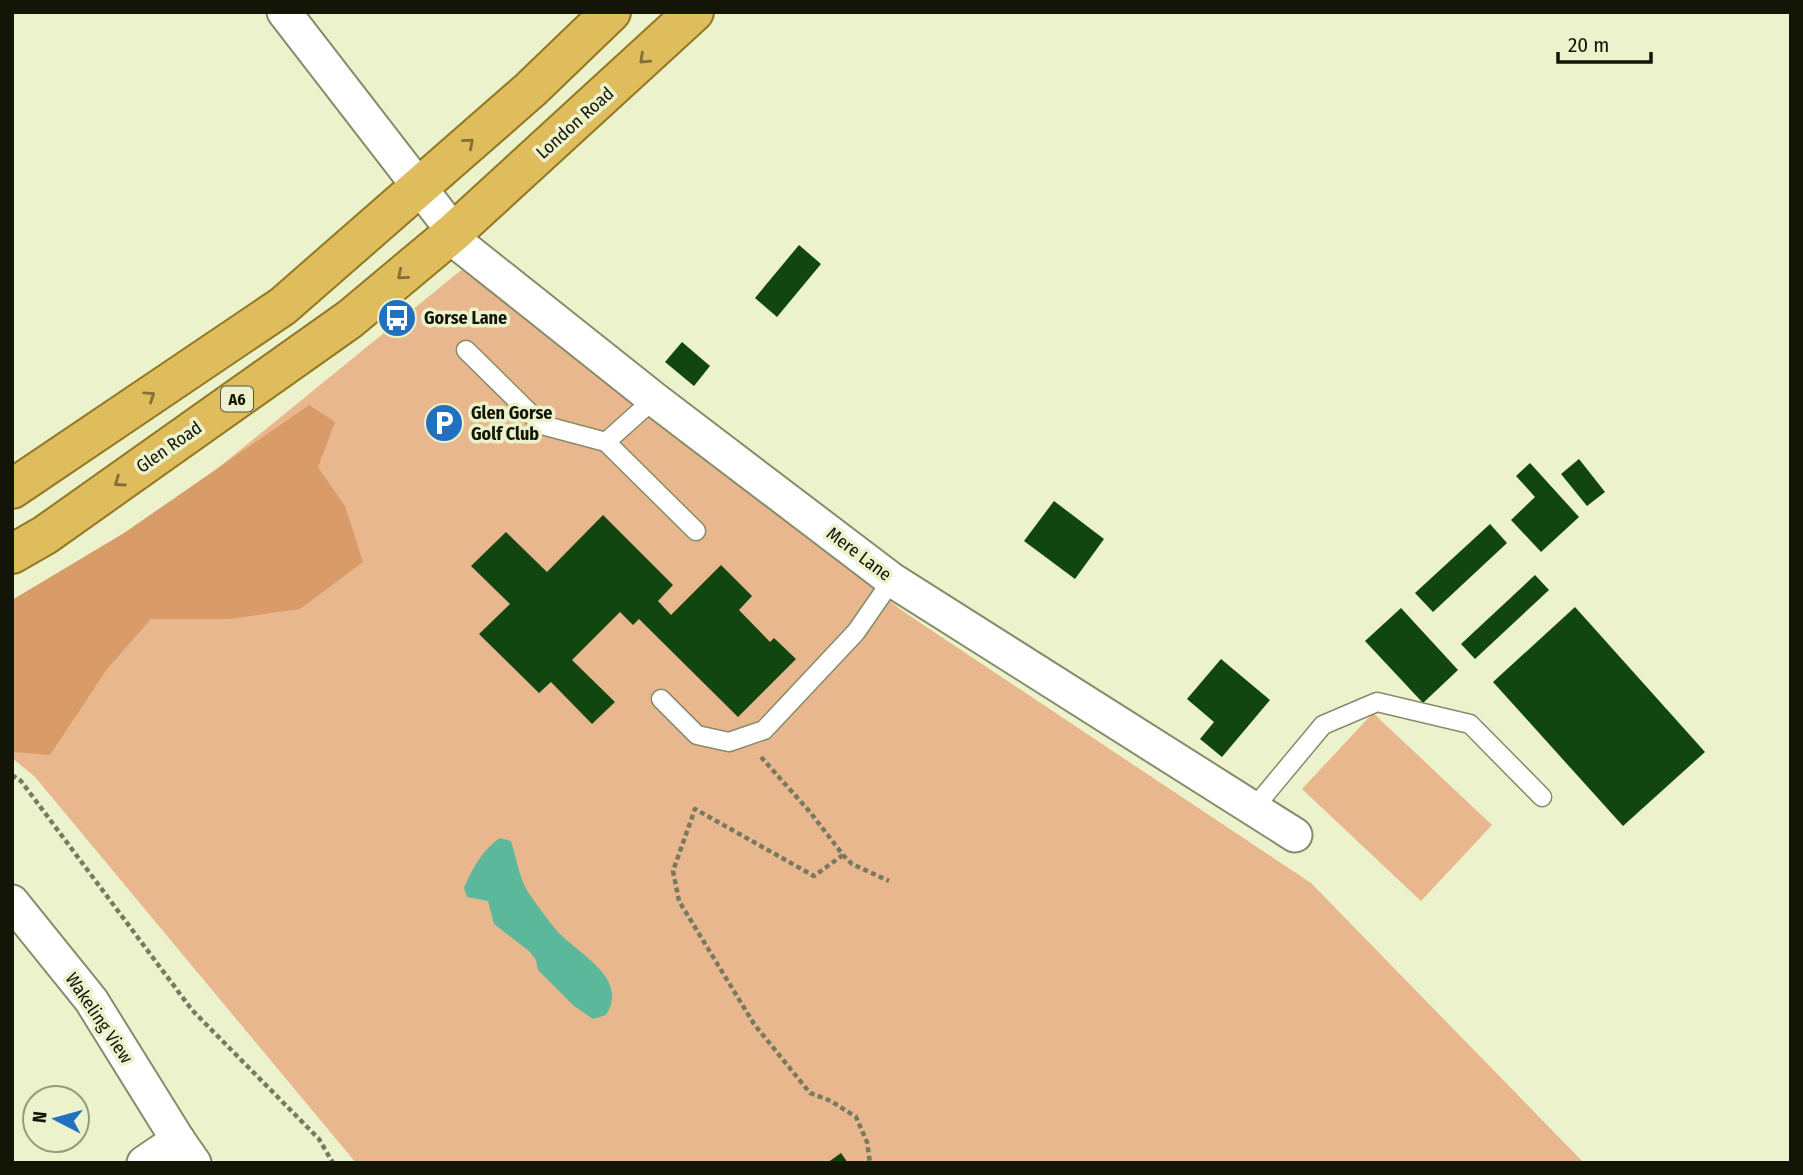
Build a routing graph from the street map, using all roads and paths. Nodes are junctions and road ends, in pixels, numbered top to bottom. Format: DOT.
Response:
graph roads {
  1 [pos="284,12"];
  2 [pos="611,12"];
  3 [pos="694,12"];
  4 [pos="418,188"];
  5 [pos="454,232"];
  6 [pos="466,350"];
  7 [pos="654,399"];
  8 [pos="606,442"];
  9 [pos="12,489"];
  10 [pos="696,531"];
  11 [pos="12,554"];
  12 [pos="892,580"];
  13 [pos="661,699"];
  14 [pos="758,754"];
  15 [pos="12,775"];
  16 [pos="1542,797"];
  17 [pos="1253,808"];
  18 [pos="1295,835"];
  19 [pos="843,855"];
  20 [pos="889,881"];
  21 [pos="12,902"];
  22 [pos="186,1152"];
  23 [pos="144,1163"];
  24 [pos="333,1163"];
  25 [pos="870,1163"];
  1 -- 4 [label="street"];
  4 -- 2 [label="highway, one-way"];
  3 -- 5 [label="highway, London Road / A6, one-way"];
  4 -- 5 [label="street"];
  9 -- 4 [label="highway, one-way"];
  5 -- 7 [label="street, Mere Lane"];
  5 -- 11 [label="highway, Glen Road / A6, one-way"];
  6 -- 8 [label="lane"];
  7 -- 8 [label="lane"];
  7 -- 12 [label="street, Mere Lane"];
  8 -- 10 [label="lane"];
  12 -- 13 [label="lane"];
  12 -- 17 [label="street, Mere Lane"];
  14 -- 19 [label="path"];
  15 -- 24 [label="path"];
  16 -- 17 [label="lane"];
  17 -- 18 [label="street, Mere Lane"];
  19 -- 20 [label="path"];
  19 -- 25 [label="path"];
  21 -- 22 [label="street, Wakeling View"];
  22 -- 23 [label="street, Wakeling View"];
}
